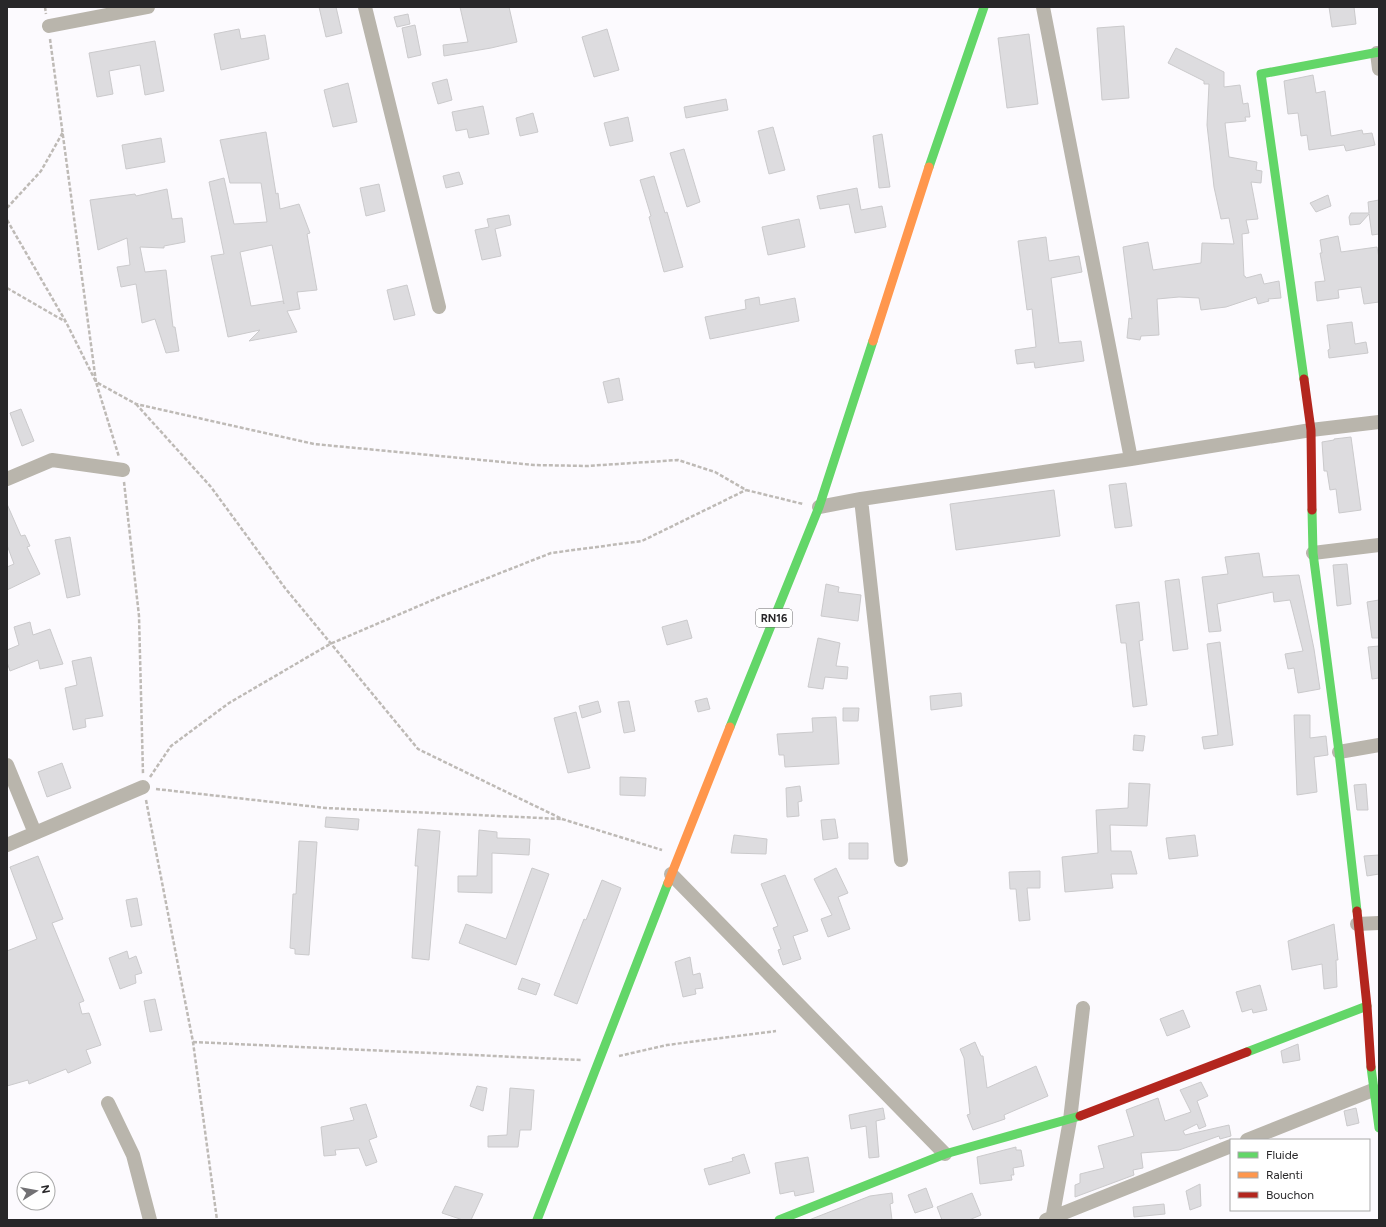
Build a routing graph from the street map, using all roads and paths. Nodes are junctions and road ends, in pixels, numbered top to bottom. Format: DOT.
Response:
graph roads {
  1 [pos="45,7"];
  2 [pos="148,7"];
  3 [pos="365,7"];
  4 [pos="984,7"];
  5 [pos="1043,7"];
  6 [pos="49,26"];
  7 [pos="1378,53"];
  8 [pos="1379,69"];
  9 [pos="63,132"];
  10 [pos="7,208"];
  11 [pos="7,220"];
  12 [pos="7,288"];
  13 [pos="439,307"];
  14 [pos="66,322"];
  15 [pos="96,382"];
  16 [pos="136,404"];
  17 [pos="1379,422"];
  18 [pos="1311,430"];
  19 [pos="1131,459"];
  20 [pos="123,470"];
  21 [pos="7,479"];
  22 [pos="746,490"];
  23 [pos="861,499"];
  24 [pos="819,507"];
  25 [pos="1379,545"];
  26 [pos="1313,553"];
  27 [pos="330,644"];
  28 [pos="1379,745"];
  29 [pos="1339,752"];
  30 [pos="7,765"];
  31 [pos="144,788"];
  32 [pos="562,819"];
  33 [pos="35,833"];
  34 [pos="7,845"];
  35 [pos="679,855"];
  36 [pos="900,860"];
  37 [pos="671,874"];
  38 [pos="1379,923"];
  39 [pos="1357,924"];
  40 [pos="1367,1006"];
  41 [pos="1083,1008"];
  42 [pos="776,1031"];
  43 [pos="193,1042"];
  44 [pos="597,1061"];
  45 [pos="1373,1090"];
  46 [pos="108,1103"];
  47 [pos="1070,1120"];
  48 [pos="1379,1128"];
  49 [pos="1250,1139"];
  50 [pos="1230,1146"];
  51 [pos="945,1154"];
  52 [pos="1050,1219"];
  53 [pos="150,1220"];
  54 [pos="217,1220"];
  55 [pos="537,1220"];
  56 [pos="779,1220"];
  1 -- 6 [label="path"];
  2 -- 6 [label="street"];
  3 -- 13 [label="street"];
  4 -- 24 [label="street, RN16"];
  5 -- 19 [label="street"];
  6 -- 9 [label="path"];
  7 -- 8 [label="street"];
  7 -- 18 [label="street"];
  9 -- 10 [label="path"];
  9 -- 15 [label="path"];
  11 -- 14 [label="path"];
  12 -- 14 [label="path"];
  14 -- 15 [label="path"];
  15 -- 16 [label="path"];
  15 -- 20 [label="path"];
  16 -- 22 [label="path"];
  16 -- 27 [label="path"];
  17 -- 18 [label="street"];
  18 -- 19 [label="street"];
  18 -- 26 [label="street"];
  19 -- 23 [label="street"];
  20 -- 21 [label="street"];
  20 -- 31 [label="path"];
  22 -- 24 [label="path"];
  22 -- 27 [label="path"];
  23 -- 24 [label="street"];
  23 -- 36 [label="street"];
  24 -- 35 [label="street, RN16"];
  25 -- 26 [label="street"];
  26 -- 29 [label="street"];
  27 -- 31 [label="path"];
  27 -- 32 [label="path"];
  28 -- 29 [label="street"];
  29 -- 39 [label="street"];
  30 -- 33 [label="street"];
  31 -- 32 [label="path"];
  31 -- 33 [label="street"];
  31 -- 43 [label="path"];
  32 -- 35 [label="path"];
  33 -- 34 [label="street"];
  35 -- 37 [label="street, RN16"];
  37 -- 44 [label="street, RN16"];
  37 -- 51 [label="street"];
  38 -- 39 [label="street"];
  39 -- 40 [label="street"];
  40 -- 45 [label="street"];
  40 -- 47 [label="street"];
  41 -- 47 [label="street"];
  42 -- 44 [label="path"];
  43 -- 44 [label="path"];
  43 -- 54 [label="path"];
  44 -- 55 [label="street, RN16"];
  45 -- 48 [label="street"];
  45 -- 49 [label="street"];
  46 -- 53 [label="street"];
  47 -- 51 [label="street"];
  47 -- 52 [label="street"];
  50 -- 52 [label="street"];
  51 -- 56 [label="street"];
}
